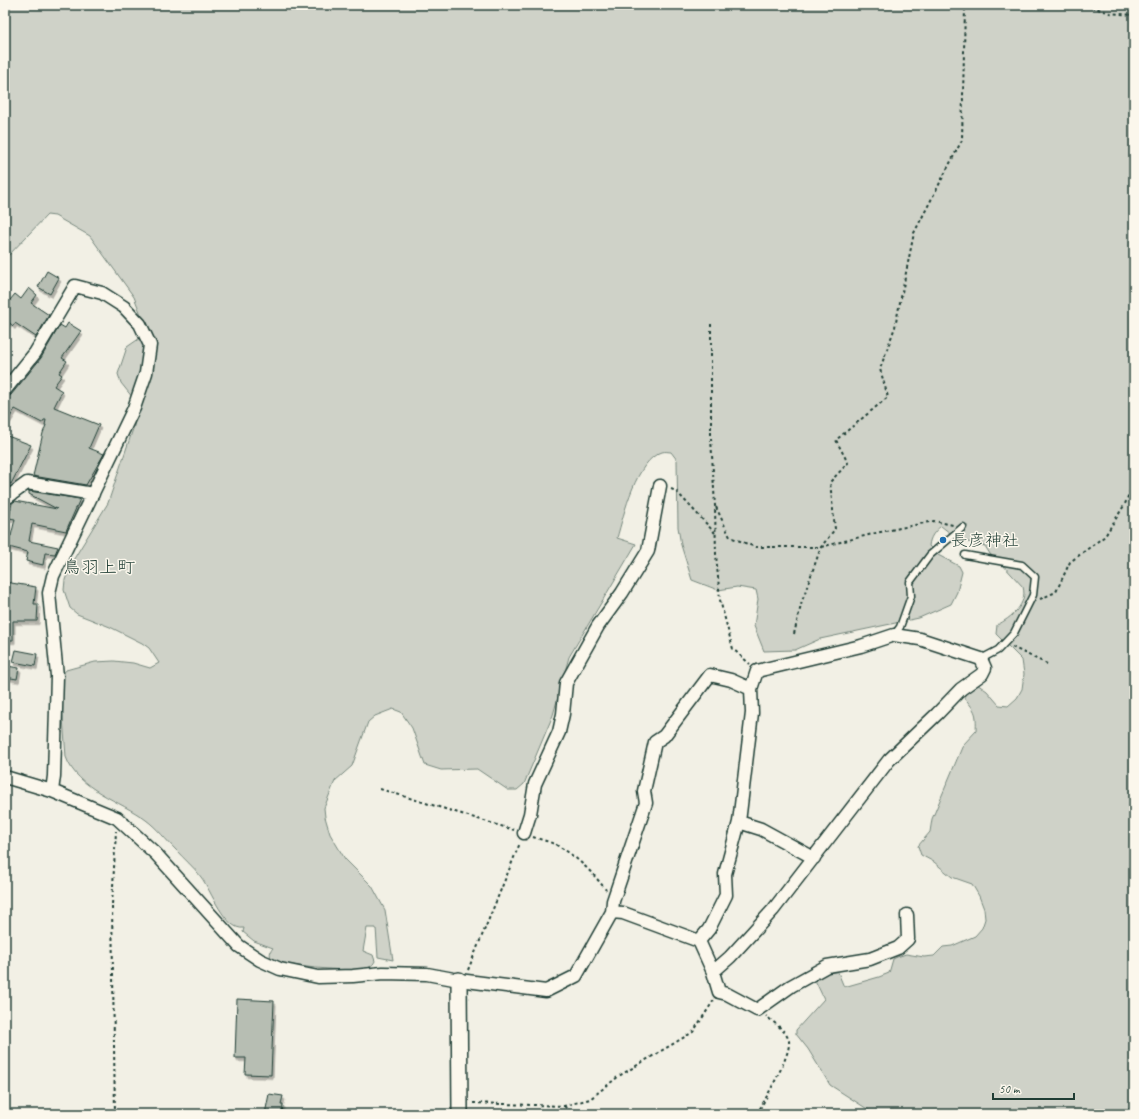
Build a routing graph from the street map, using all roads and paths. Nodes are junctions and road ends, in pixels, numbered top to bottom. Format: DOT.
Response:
graph roads {
  1 [pos="971,5"];
  2 [pos="1086,5"];
  3 [pos="964,6"];
  4 [pos="1134,15"];
  5 [pos="711,324"];
  6 [pos="5,390"];
  7 [pos="1134,481"];
  8 [pos="660,486"];
  9 [pos="93,494"];
  10 [pos="5,497"];
  11 [pos="715,506"];
  12 [pos="962,527"];
  13 [pos="716,534"];
  14 [pos="821,547"];
  15 [pos="965,555"];
  16 [pos="1028,604"];
  17 [pos="794,634"];
  18 [pos="894,635"];
  19 [pos="1003,644"];
  20 [pos="981,659"];
  21 [pos="1047,664"];
  22 [pos="757,670"];
  23 [pos="751,690"];
  24 [pos="5,777"];
  25 [pos="380,789"];
  26 [pos="52,791"];
  27 [pos="117,818"];
  28 [pos="739,822"];
  29 [pos="524,833"];
  30 [pos="814,858"];
  31 [pos="612,906"];
  32 [pos="907,915"];
  33 [pos="699,941"];
  34 [pos="713,972"];
  35 [pos="459,980"];
  36 [pos="719,992"];
  37 [pos="758,1010"];
  38 [pos="564,1106"];
  39 [pos="460,1108"];
  40 [pos="115,1114"];
  41 [pos="574,1114"];
  42 [pos="757,1114"];
  1 -- 3 [label="path"];
  2 -- 4 [label="path"];
  3 -- 14 [label="path"];
  5 -- 11 [label="path"];
  6 -- 9 [label="street"];
  7 -- 16 [label="path"];
  8 -- 13 [label="path"];
  8 -- 29 [label="street"];
  9 -- 10 [label="street"];
  9 -- 26 [label="street"];
  11 -- 13 [label="path"];
  11 -- 14 [label="path"];
  12 -- 14 [label="path"];
  12 -- 18 [label="lane"];
  13 -- 22 [label="path"];
  14 -- 17 [label="path"];
  15 -- 16 [label="lane"];
  16 -- 19 [label="lane"];
  18 -- 20 [label="street"];
  18 -- 22 [label="street"];
  19 -- 20 [label="lane"];
  19 -- 21 [label="path"];
  20 -- 30 [label="street"];
  22 -- 23 [label="street"];
  23 -- 28 [label="street"];
  23 -- 31 [label="street"];
  24 -- 26 [label="street"];
  25 -- 29 [label="path"];
  26 -- 27 [label="street"];
  27 -- 35 [label="street"];
  27 -- 40 [label="path"];
  28 -- 30 [label="street"];
  28 -- 33 [label="street"];
  29 -- 31 [label="path"];
  29 -- 35 [label="path"];
  30 -- 34 [label="street"];
  31 -- 33 [label="street"];
  31 -- 35 [label="street"];
  32 -- 37 [label="street"];
  33 -- 34 [label="street"];
  34 -- 36 [label="street"];
  35 -- 39 [label="street"];
  36 -- 37 [label="street"];
  36 -- 38 [label="path"];
  37 -- 42 [label="path"];
  38 -- 39 [label="path"];
  38 -- 41 [label="path"];
}
